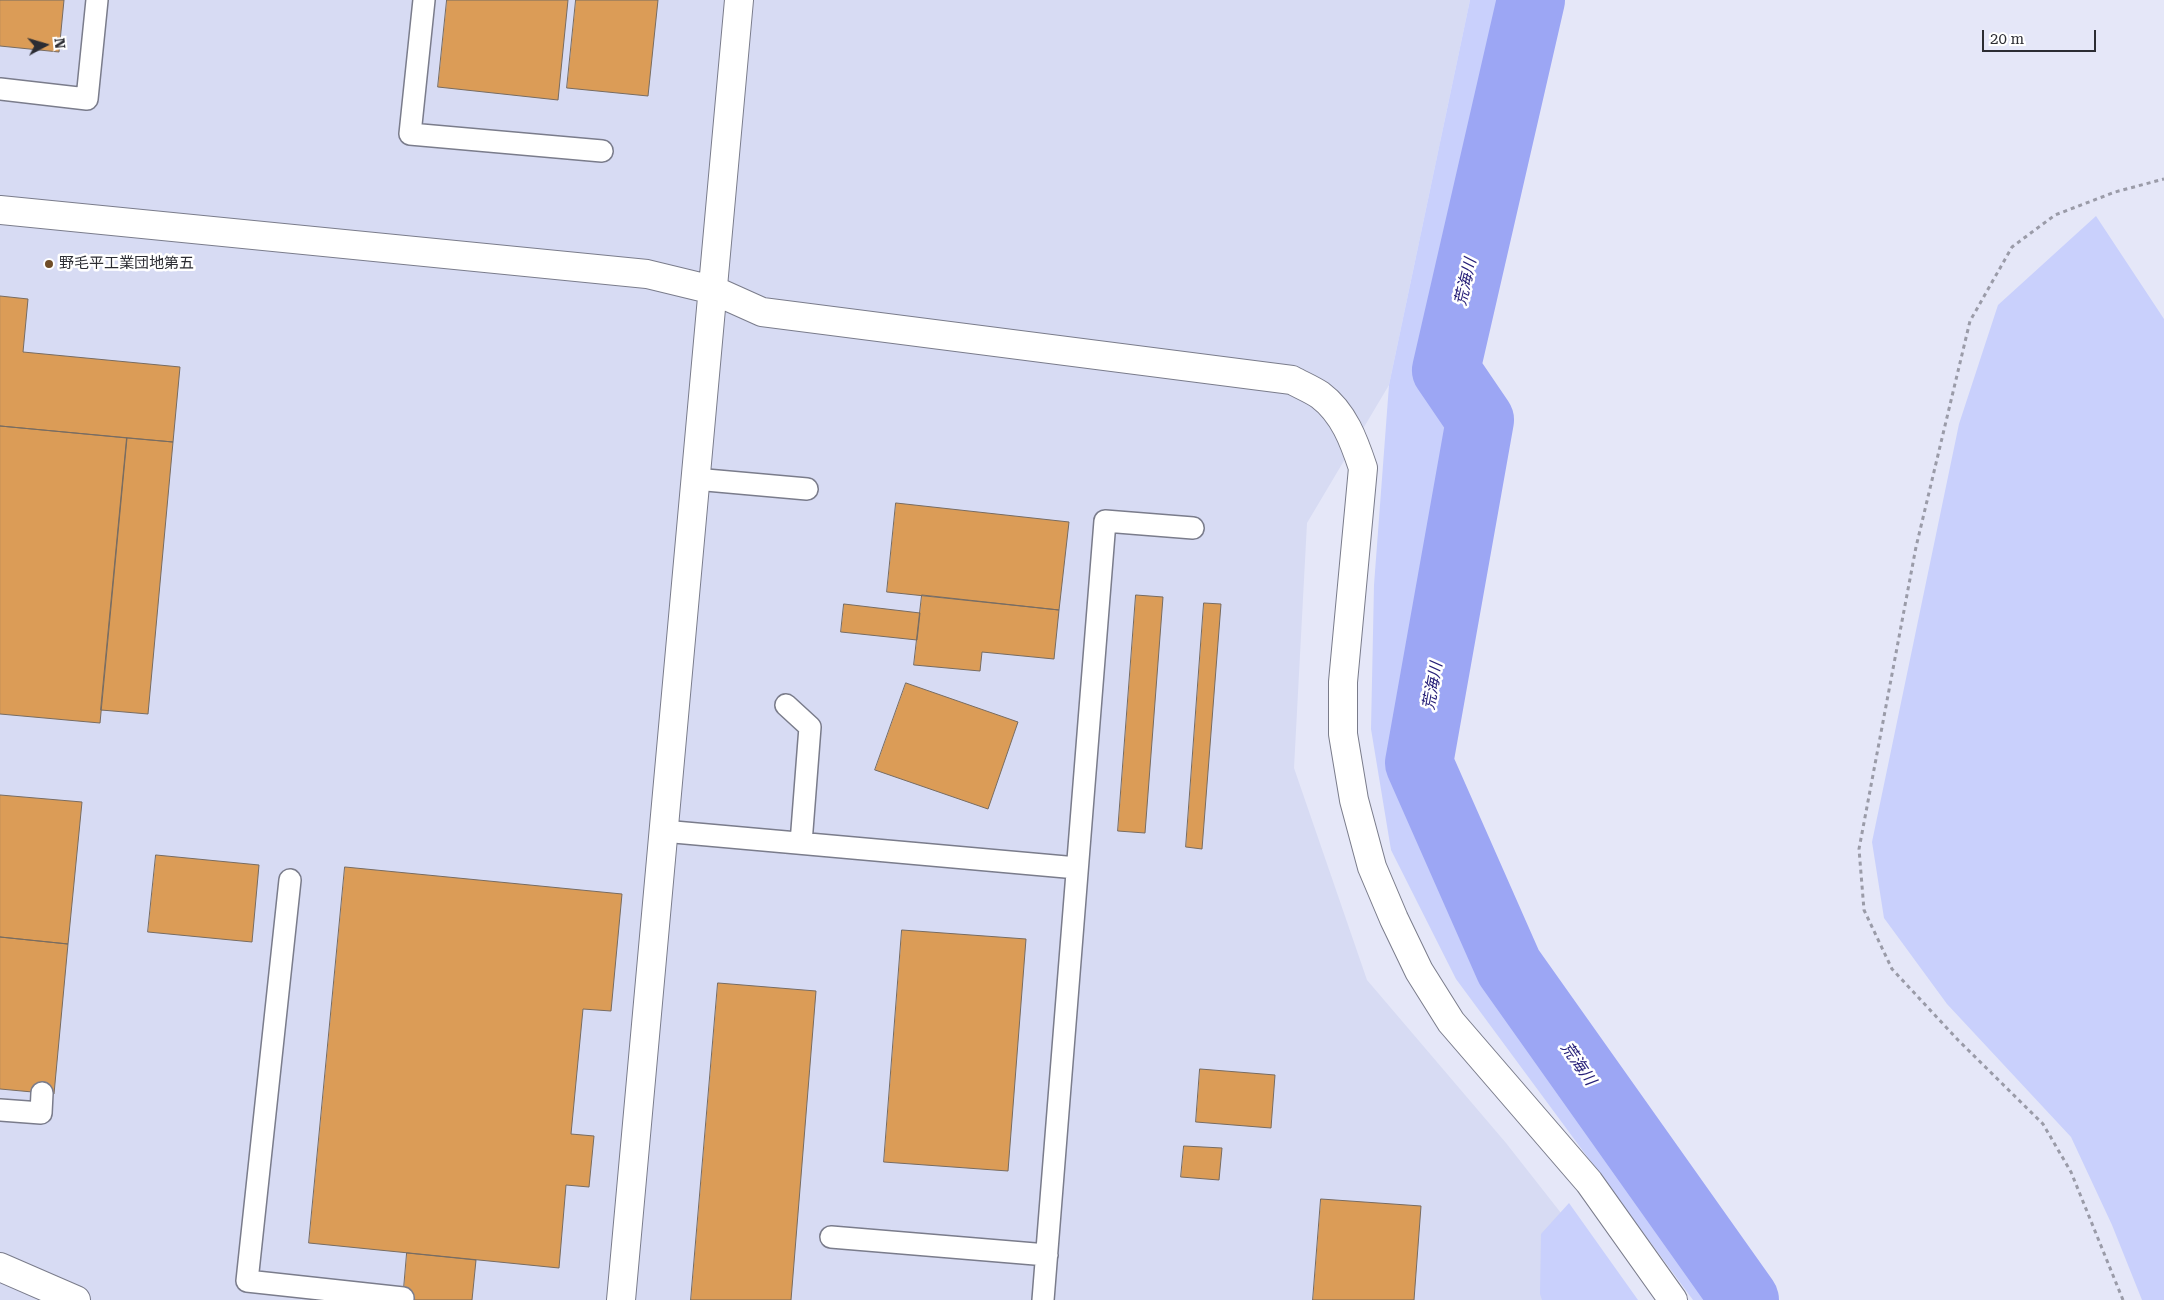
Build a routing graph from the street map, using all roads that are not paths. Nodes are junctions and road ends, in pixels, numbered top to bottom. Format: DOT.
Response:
graph roads {
  1 [pos="97,0"];
  2 [pos="424,0"];
  3 [pos="739,0"];
  4 [pos="0,89"];
  5 [pos="602,152"];
  6 [pos="0,210"];
  7 [pos="712,290"];
  8 [pos="695,479"];
  9 [pos="807,489"];
  10 [pos="1193,528"];
  11 [pos="786,705"];
  12 [pos="663,831"];
  13 [pos="801,843"];
  14 [pos="1077,868"];
  15 [pos="290,880"];
  16 [pos="42,1093"];
  17 [pos="0,1110"];
  18 [pos="831,1238"];
  19 [pos="1047,1256"];
  20 [pos="0,1267"];
  21 [pos="403,1298"];
  22 [pos="76,1300"];
  23 [pos="621,1300"];
  24 [pos="1043,1300"];
  25 [pos="1673,1300"];
  1 -- 4 [label="lane"];
  2 -- 5 [label="lane"];
  3 -- 7 [label="street"];
  6 -- 7 [label="street"];
  7 -- 8 [label="street"];
  7 -- 25 [label="street"];
  8 -- 9 [label="lane"];
  8 -- 12 [label="street"];
  10 -- 14 [label="lane"];
  11 -- 13 [label="lane"];
  12 -- 13 [label="lane"];
  12 -- 23 [label="street"];
  13 -- 14 [label="lane"];
  14 -- 19 [label="lane"];
  15 -- 21 [label="lane"];
  16 -- 17 [label="lane"];
  18 -- 19 [label="lane"];
  19 -- 24 [label="lane"];
  20 -- 22 [label="street"];
}
